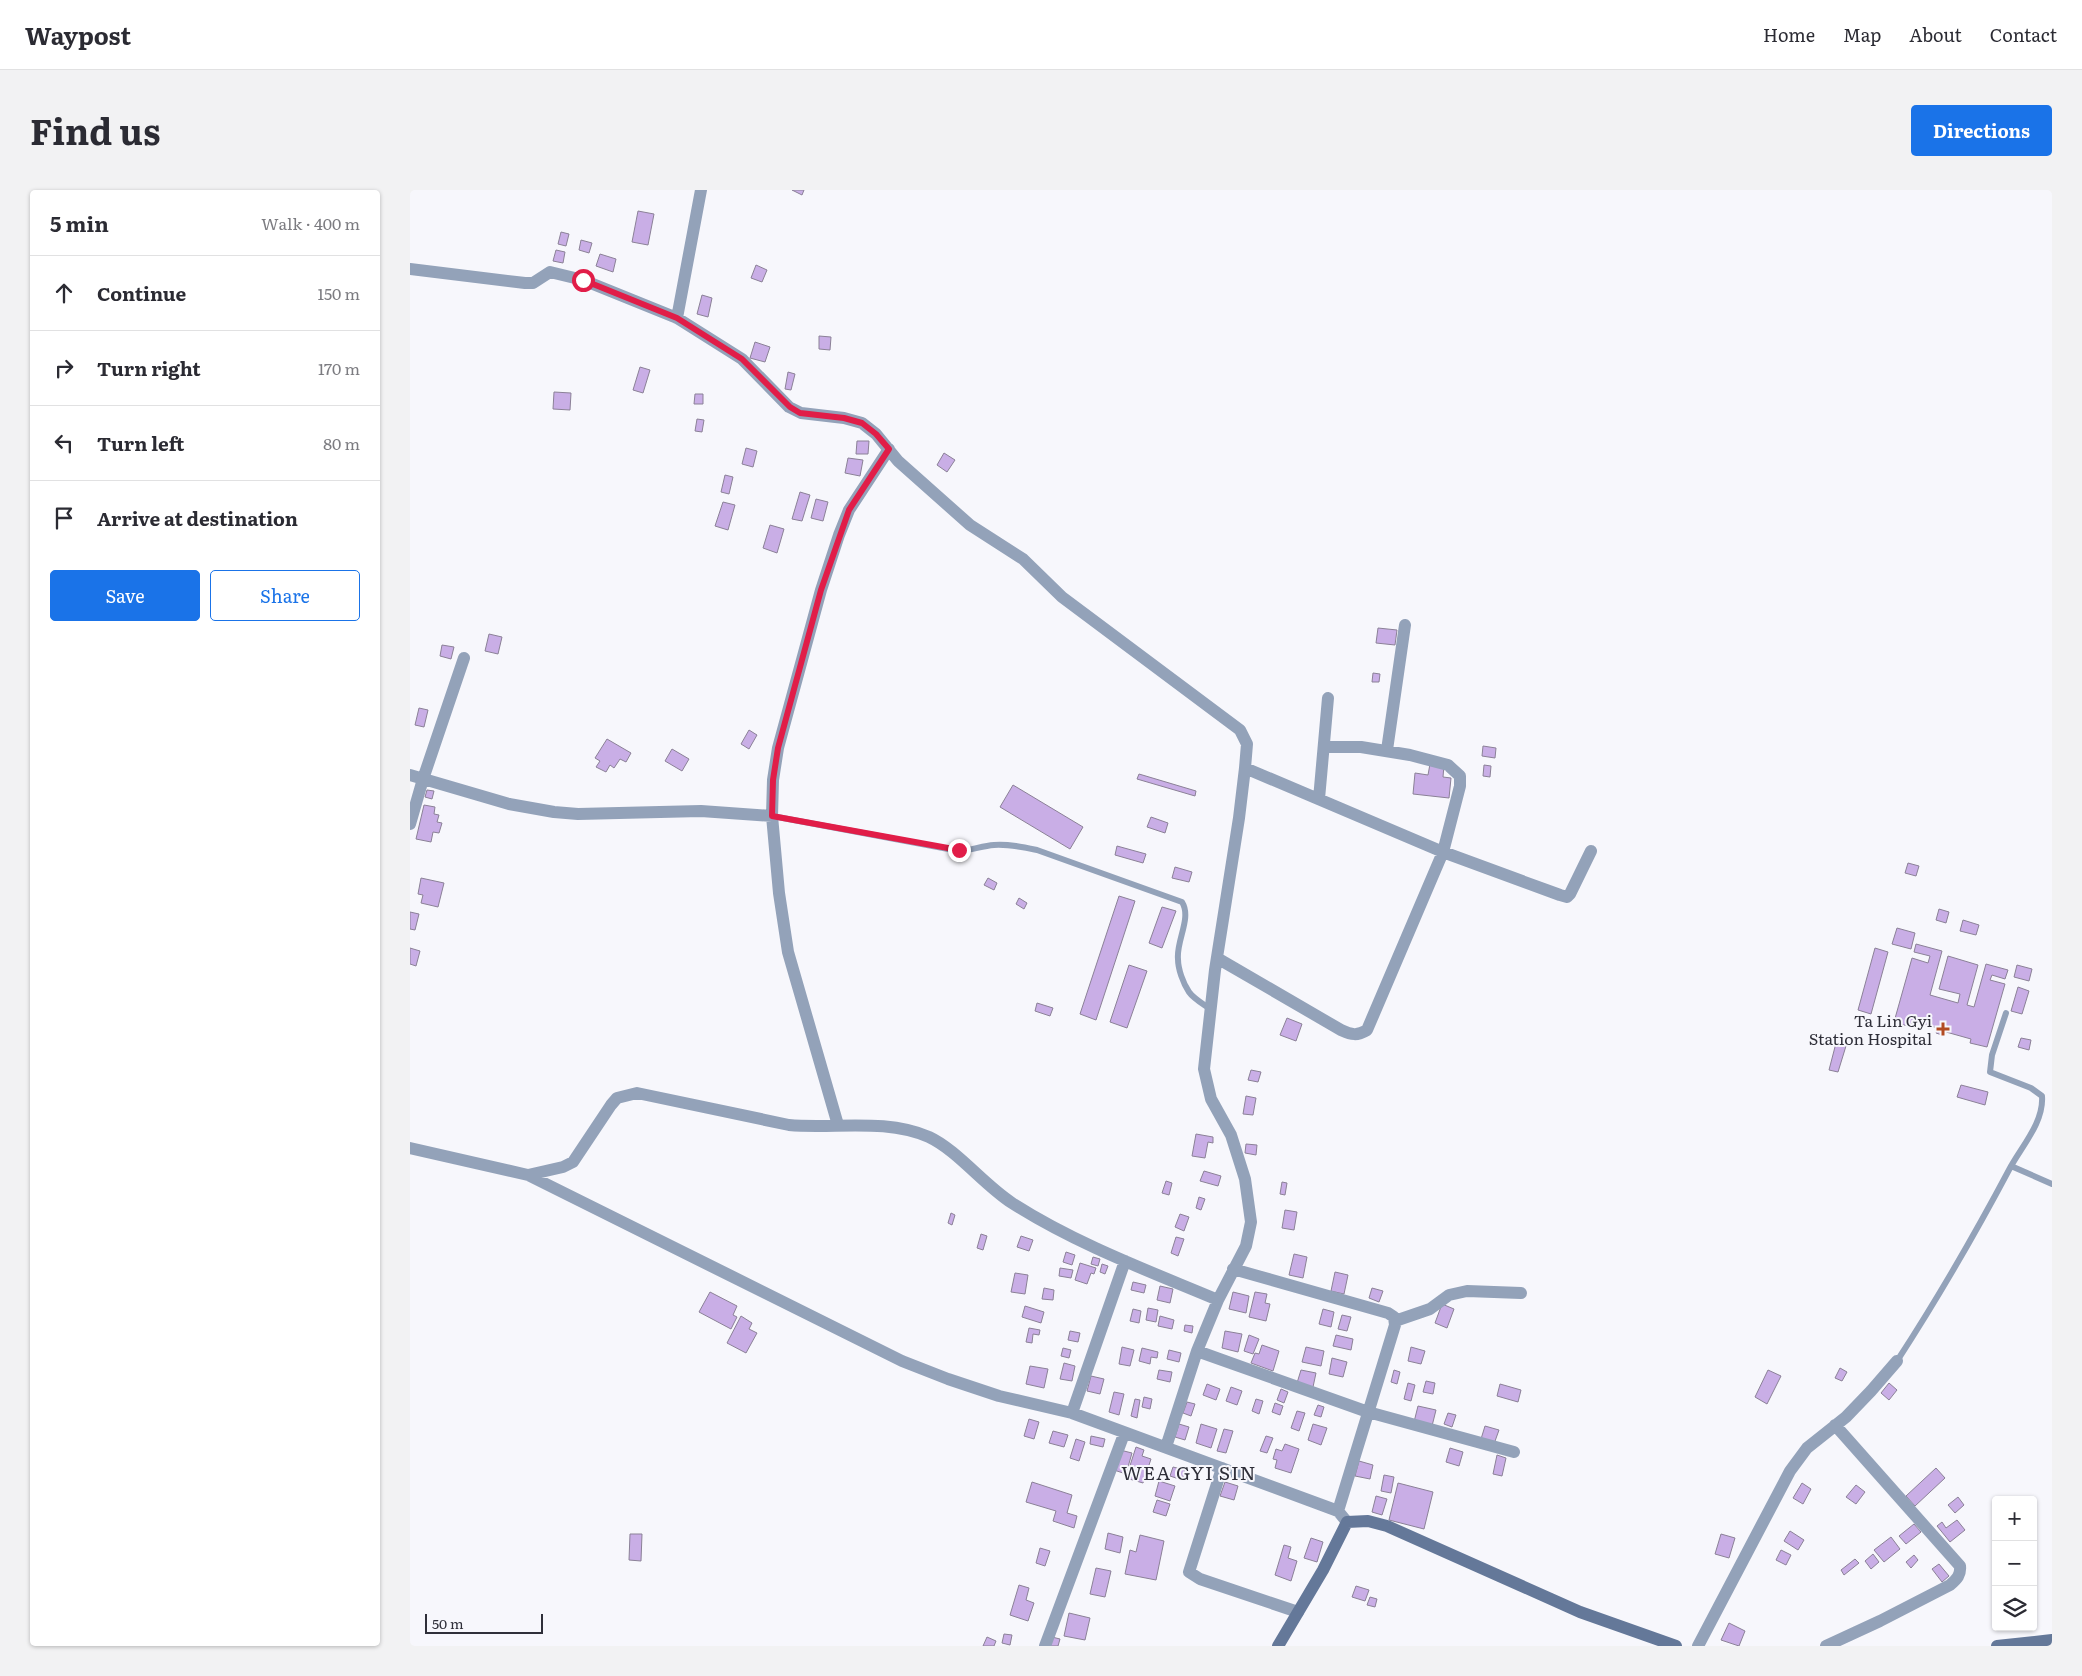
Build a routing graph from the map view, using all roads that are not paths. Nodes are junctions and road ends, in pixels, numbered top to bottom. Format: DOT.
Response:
graph roads {
  1 [pos="701,190"];
  2 [pos="410,268"];
  3 [pos="677,318"];
  4 [pos="889,449"];
  5 [pos="1405,625"];
  6 [pos="464,658"];
  7 [pos="1328,698"];
  8 [pos="1324,747"];
  9 [pos="1387,750"];
  10 [pos="1245,768"];
  11 [pos="410,775"];
  12 [pos="423,779"];
  13 [pos="1319,799"];
  14 [pos="772,816"];
  15 [pos="410,824"];
  16 [pos="1590,851"];
  17 [pos="1443,852"];
  18 [pos="1217,958"];
  19 [pos="1211,1010"];
  20 [pos="2006,1014"];
  21 [pos="838,1125"];
  22 [pos="410,1148"];
  23 [pos="2011,1166"];
  24 [pos="528,1175"];
  25 [pos="2052,1184"];
  26 [pos="1125,1261"];
  27 [pos="1233,1269"];
  28 [pos="1521,1293"];
  29 [pos="1218,1300"];
  30 [pos="1395,1321"];
  31 [pos="1197,1351"];
  32 [pos="1897,1360"];
  33 [pos="1368,1412"];
  34 [pos="1072,1413"];
  35 [pos="1835,1425"];
  36 [pos="1124,1434"];
  37 [pos="1166,1447"];
  38 [pos="1514,1452"];
  39 [pos="1222,1468"];
  40 [pos="1338,1510"];
  41 [pos="1347,1522"];
  42 [pos="1298,1612"];
  43 [pos="2052,1640"];
  44 [pos="1044,1646"];
  45 [pos="1278,1646"];
  46 [pos="1676,1646"];
  47 [pos="1698,1646"];
  48 [pos="1826,1646"];
  49 [pos="1997,1646"];
  1 -- 3 [label="street"];
  2 -- 3 [label="street"];
  3 -- 4 [label="street"];
  4 -- 10 [label="street"];
  4 -- 14 [label="street"];
  5 -- 9 [label="street"];
  6 -- 12 [label="street"];
  7 -- 8 [label="street"];
  8 -- 9 [label="street"];
  8 -- 13 [label="street"];
  9 -- 17 [label="street"];
  10 -- 13 [label="street"];
  10 -- 18 [label="street"];
  11 -- 12 [label="street"];
  12 -- 14 [label="street"];
  12 -- 15 [label="street"];
  13 -- 17 [label="street"];
  14 -- 19 [label="lane"];
  14 -- 21 [label="street"];
  16 -- 17 [label="street"];
  17 -- 18 [label="street"];
  18 -- 19 [label="street"];
  19 -- 27 [label="street"];
  20 -- 23 [label="lane"];
  21 -- 24 [label="street"];
  21 -- 26 [label="street"];
  22 -- 24 [label="street"];
  23 -- 25 [label="lane"];
  23 -- 32 [label="lane"];
  24 -- 34 [label="street"];
  26 -- 29 [label="street"];
  26 -- 34 [label="street"];
  27 -- 29 [label="street"];
  27 -- 30 [label="street"];
  28 -- 30 [label="street"];
  29 -- 31 [label="street"];
  30 -- 33 [label="street"];
  31 -- 33 [label="street"];
  31 -- 37 [label="street"];
  32 -- 35 [label="street"];
  33 -- 38 [label="street"];
  33 -- 40 [label="street"];
  34 -- 36 [label="street"];
  35 -- 47 [label="street"];
  35 -- 48 [label="street"];
  36 -- 37 [label="street"];
  36 -- 44 [label="street"];
  37 -- 39 [label="street"];
  39 -- 40 [label="street"];
  39 -- 42 [label="street"];
  40 -- 41 [label="street"];
  41 -- 42 [label="street"];
  41 -- 46 [label="street"];
  42 -- 45 [label="street"];
  43 -- 49 [label="street"];
}
